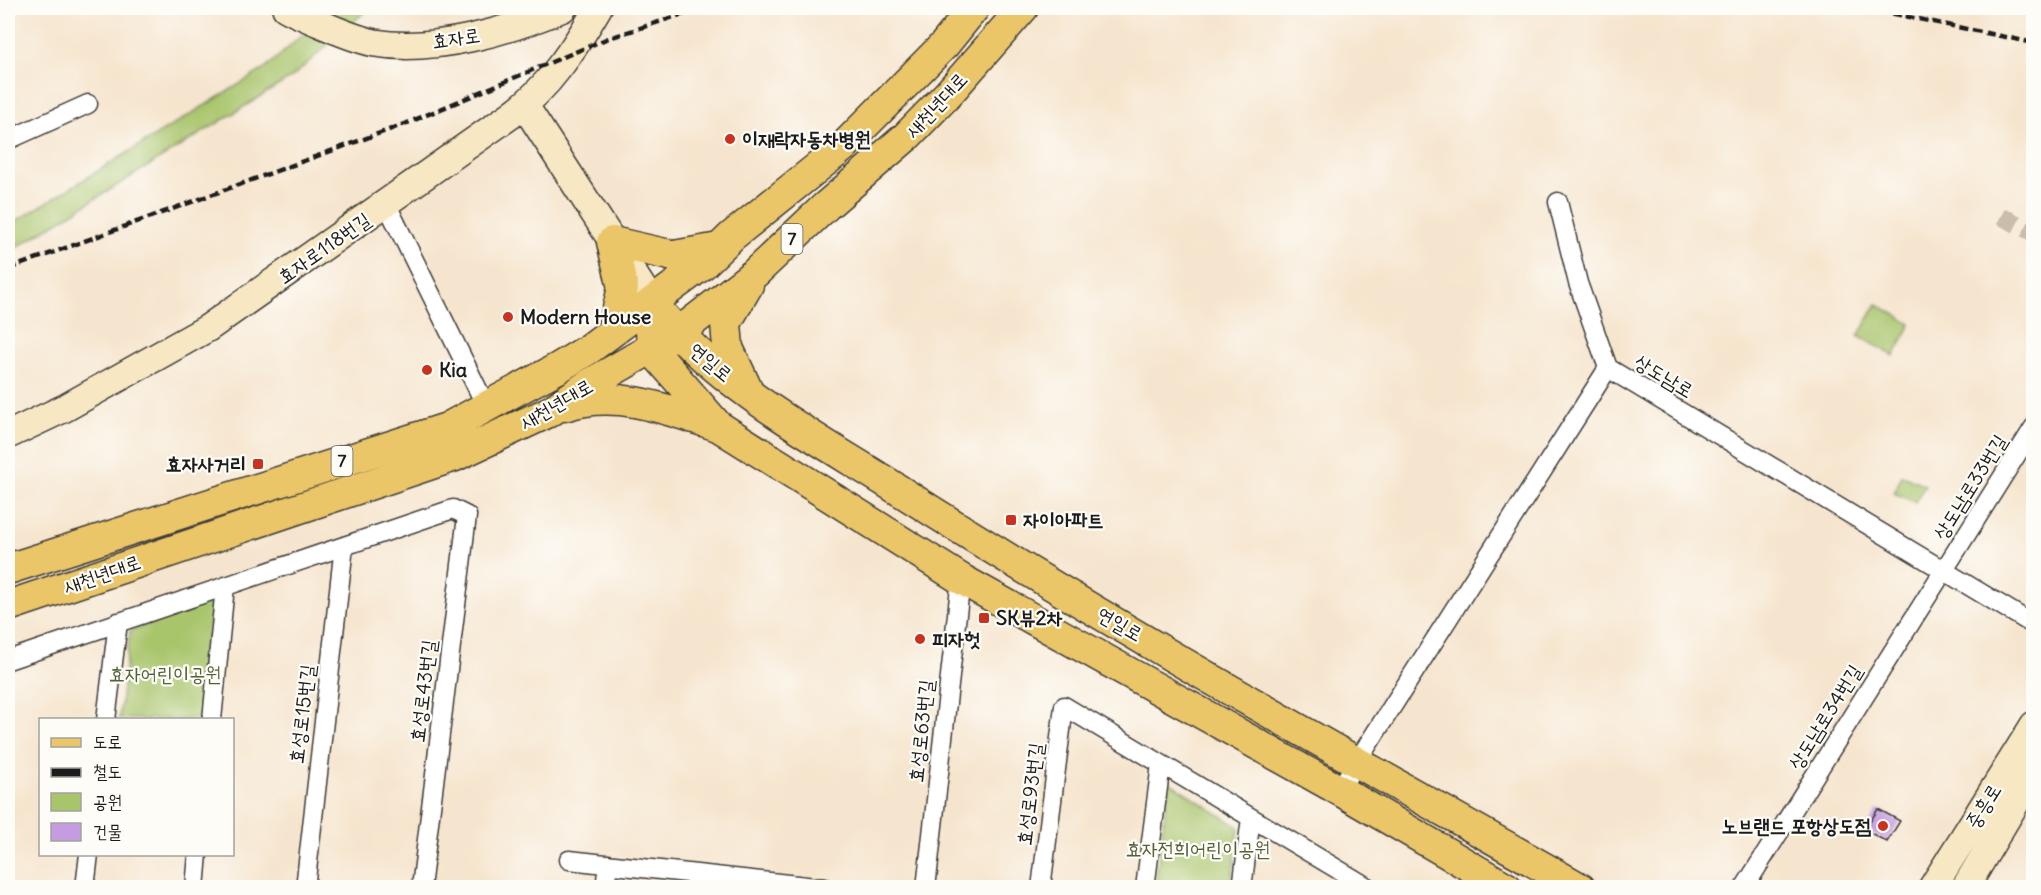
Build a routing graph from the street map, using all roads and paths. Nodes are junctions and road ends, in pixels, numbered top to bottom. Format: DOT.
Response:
graph roads {
  1 [pos="563,8"];
  2 [pos="598,8"];
  3 [pos="1023,8"];
  4 [pos="288,9"];
  5 [pos="969,13"];
  6 [pos="88,104"];
  7 [pos="525,106"];
  8 [pos="8,140"];
  9 [pos="1558,202"];
  10 [pos="387,205"];
  11 [pos="612,242"];
  12 [pos="719,248"];
  13 [pos="755,273"];
  14 [pos="651,301"];
  15 [pos="612,332"];
  16 [pos="678,333"];
  17 [pos="652,350"];
  18 [pos="1608,368"];
  19 [pos="749,394"];
  20 [pos="487,408"];
  21 [pos="551,411"];
  22 [pos="718,426"];
  23 [pos="2034,427"];
  24 [pos="8,435"];
  25 [pos="344,546"];
  26 [pos="8,568"];
  27 [pos="1945,571"];
  28 [pos="961,579"];
  29 [pos="225,586"];
  30 [pos="8,606"];
  31 [pos="118,622"];
  32 [pos="2034,625"];
  33 [pos="8,660"];
  34 [pos="106,718"];
  35 [pos="212,718"];
  36 [pos="2034,725"];
  37 [pos="1355,760"];
  38 [pos="1161,764"];
  39 [pos="2034,772"];
  40 [pos="1338,790"];
  41 [pos="1251,818"];
  42 [pos="89,856"];
  43 [pos="198,856"];
  44 [pos="569,860"];
  45 [pos="608,864"];
  46 [pos="1344,881"];
  47 [pos="85,888"];
  48 [pos="195,888"];
  49 [pos="305,888"];
  50 [pos="421,888"];
  51 [pos="605,888"];
  52 [pos="825,888"];
  53 [pos="926,888"];
  54 [pos="1041,888"];
  55 [pos="1145,888"];
  56 [pos="1242,888"];
  57 [pos="1369,888"];
  58 [pos="1507,888"];
  59 [pos="1580,888"];
  60 [pos="1744,888"];
  61 [pos="1932,888"];
  62 [pos="1965,888"];
  1 -- 4 [label="street, 효자로"];
  2 -- 7 [label="street, 효자로118번길"];
  3 -- 13 [label="main road, 새천년대로 / 7"];
  5 -- 12 [label="main road, 새천년대로 / 7"];
  6 -- 8 [label="street"];
  7 -- 10 [label="street, 효자로118번길"];
  7 -- 11 [label="street"];
  9 -- 18 [label="street"];
  10 -- 20 [label="street"];
  10 -- 24 [label="street, 효자로118번길"];
  11 -- 12 [label="main road"];
  11 -- 14 [label="street"];
  11 -- 15 [label="main road"];
  12 -- 14 [label="main road, 새천년대로 / 7"];
  13 -- 16 [label="main road, 새천년대로 / 7"];
  13 -- 19 [label="main road"];
  14 -- 15 [label="main road, 새천년대로 / 7"];
  14 -- 16 [label="main road, 연일로"];
  14 -- 17 [label="main road"];
  15 -- 20 [label="main road, 새천년대로 / 7"];
  16 -- 17 [label="main road, 새천년대로 / 7"];
  16 -- 19 [label="main road, 연일로"];
  17 -- 21 [label="main road, 새천년대로 / 7"];
  17 -- 22 [label="main road, 연일로"];
  18 -- 27 [label="street, 상도남로"];
  18 -- 37 [label="street, 상도남로"];
  19 -- 37 [label="main road, 연일로"];
  20 -- 26 [label="main road, 새천년대로 / 7"];
  21 -- 22 [label="main road"];
  21 -- 30 [label="main road, 새천년대로 / 7"];
  22 -- 28 [label="main road, 연일로"];
  23 -- 27 [label="street, 상도남로33번길"];
  25 -- 29 [label="street"];
  25 -- 49 [label="street, 효성로15번길"];
  25 -- 50 [label="street, 효성로43번길"];
  27 -- 32 [label="street, 상도남로"];
  27 -- 60 [label="street, 상도남로34번길"];
  28 -- 40 [label="main road, 연일로"];
  28 -- 53 [label="street, 효성로63번길"];
  29 -- 31 [label="street"];
  29 -- 35 [label="street"];
  31 -- 33 [label="street"];
  31 -- 34 [label="street"];
  36 -- 61 [label="street, 중흥로"];
  37 -- 40 [label="street, 상도남로"];
  37 -- 59 [label="main road, 연일로"];
  38 -- 41 [label="street"];
  38 -- 54 [label="street, 효성로93번길"];
  38 -- 55 [label="street"];
  39 -- 62 [label="street, 중흥로"];
  40 -- 58 [label="main road, 연일로"];
  41 -- 46 [label="street"];
  41 -- 56 [label="street"];
  42 -- 47 [label="street"];
  43 -- 48 [label="street"];
  44 -- 45 [label="street"];
  45 -- 51 [label="street"];
  45 -- 52 [label="street"];
  46 -- 57 [label="street"];
}
